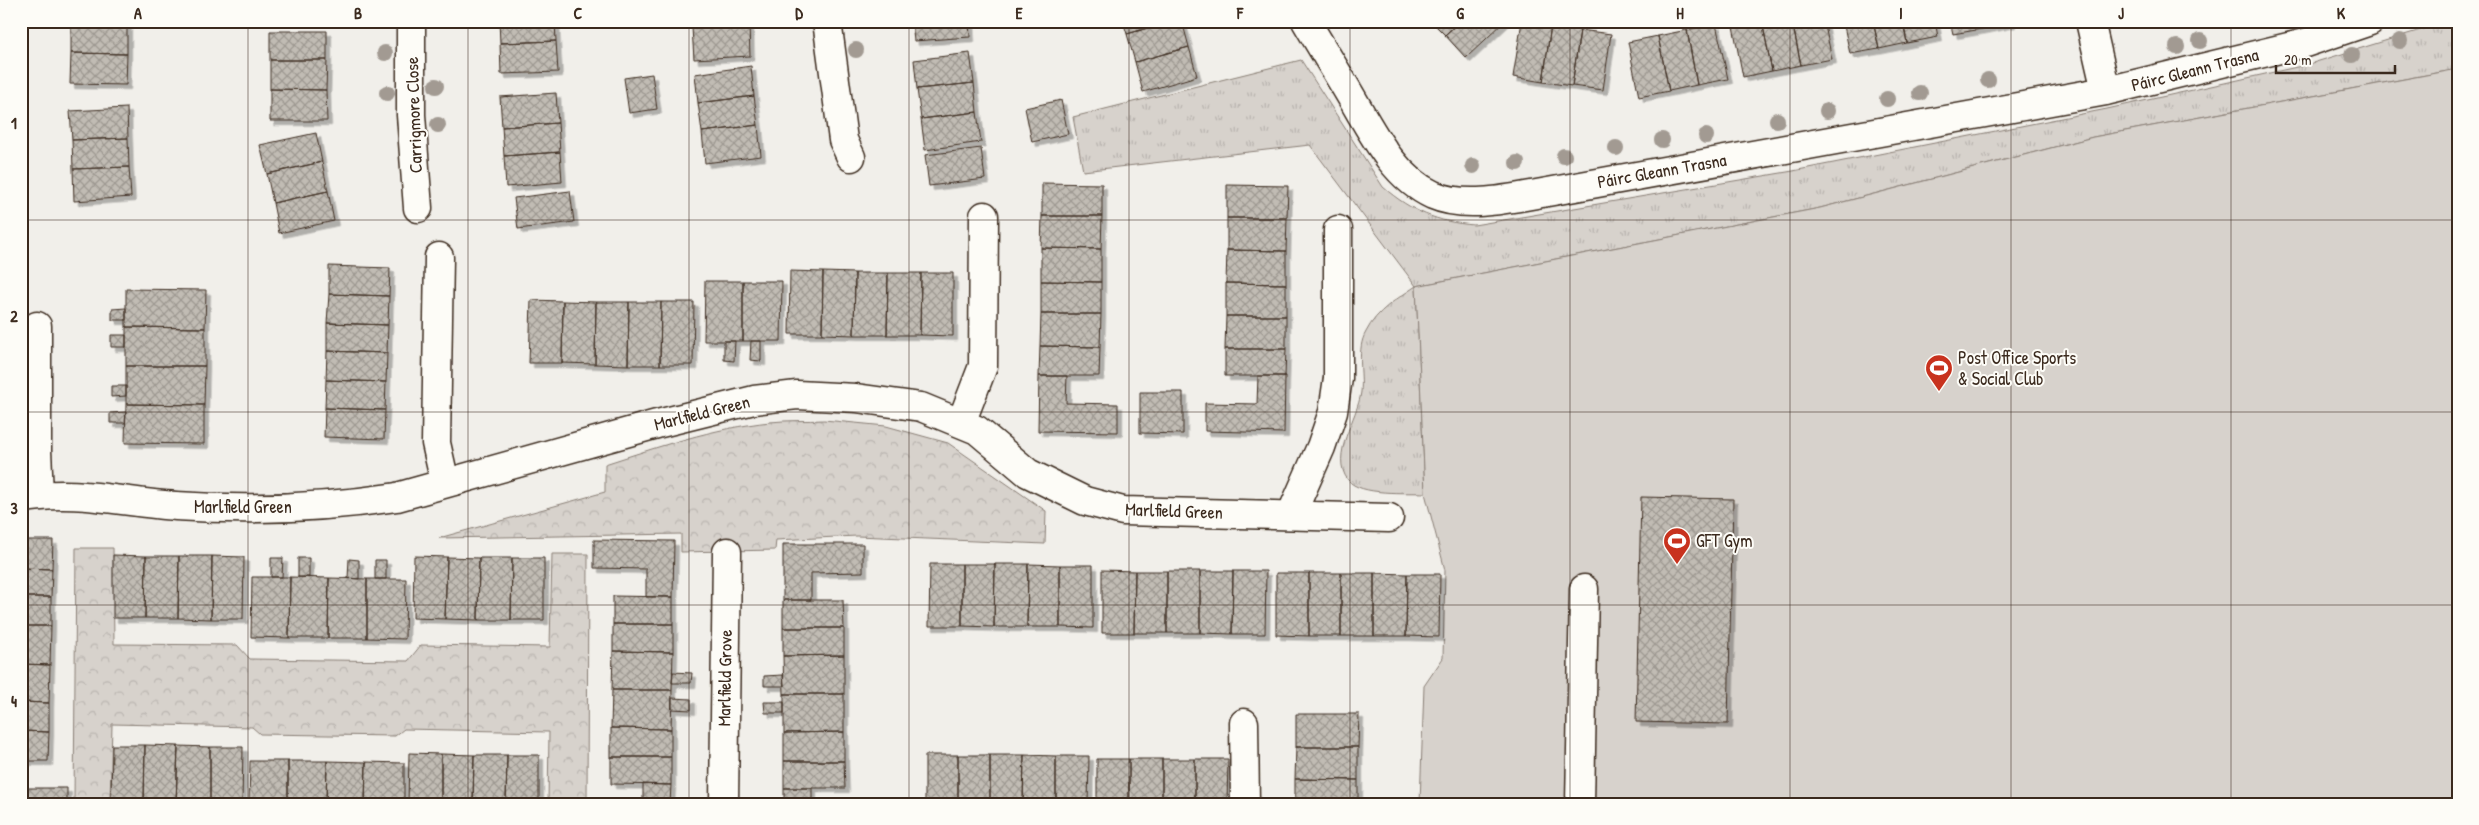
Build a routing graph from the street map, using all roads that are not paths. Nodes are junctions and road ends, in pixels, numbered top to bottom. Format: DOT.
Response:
graph roads {
  1 [pos="411,21"];
  2 [pos="827,21"];
  3 [pos="1306,21"];
  4 [pos="2090,21"];
  5 [pos="2370,21"];
  6 [pos="2106,92"];
  7 [pos="851,157"];
  8 [pos="418,208"];
  9 [pos="984,216"];
  10 [pos="1338,230"];
  11 [pos="439,257"];
  12 [pos="37,326"];
  13 [pos="961,423"];
  14 [pos="445,483"];
  15 [pos="30,497"];
  16 [pos="1291,515"];
  17 [pos="1389,518"];
  18 [pos="727,552"];
  19 [pos="1584,589"];
  20 [pos="1244,723"];
  21 [pos="724,804"];
  22 [pos="1245,804"];
  23 [pos="1580,804"];
  1 -- 8 [label="street, Carrigmore Close"];
  2 -- 7 [label="street"];
  3 -- 6 [label="street, Páirc Gleann Trasna"];
  4 -- 6 [label="street"];
  5 -- 6 [label="street, Páirc Gleann Trasna"];
  9 -- 13 [label="street"];
  10 -- 16 [label="street"];
  11 -- 14 [label="street"];
  12 -- 15 [label="street, Marlfield Green"];
  13 -- 14 [label="street, Marlfield Green"];
  13 -- 16 [label="street, Marlfield Green"];
  14 -- 15 [label="street, Marlfield Green"];
  16 -- 17 [label="street, Marlfield Green"];
  18 -- 21 [label="street, Marlfield Grove"];
  19 -- 23 [label="street"];
  20 -- 22 [label="street"];
}
